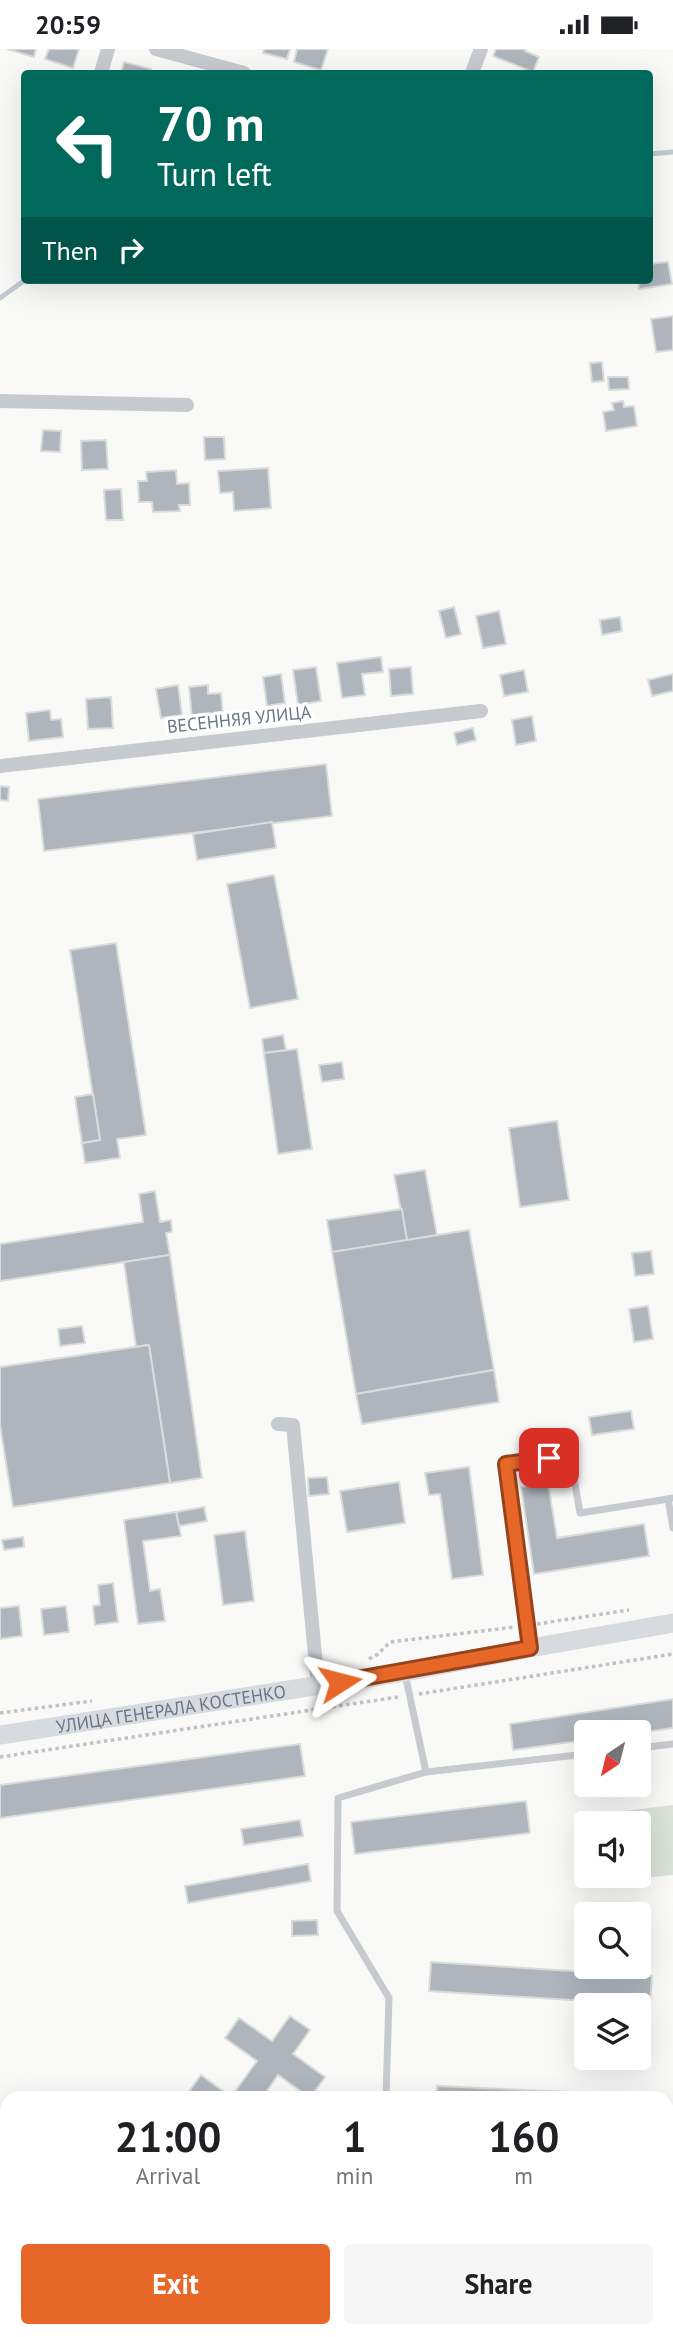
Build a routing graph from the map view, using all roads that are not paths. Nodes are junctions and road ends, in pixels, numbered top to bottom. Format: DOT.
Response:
graph roads {
  1 [pos="108,49"];
  2 [pos="156,49"];
  3 [pos="481,49"];
  4 [pos="102,70"];
  5 [pos="233,70"];
  6 [pos="473,70"];
  7 [pos="0,401"];
  8 [pos="187,405"];
  9 [pos="481,711"];
  10 [pos="0,766"];
  11 [pos="278,1424"];
  12 [pos="671,1498"];
  13 [pos="673,1528"];
  14 [pos="673,1623"];
  15 [pos="530,1648"];
  16 [pos="405,1672"];
  17 [pos="318,1686"];
  18 [pos="0,1735"];
  19 [pos="673,1744"];
  20 [pos="651,1747"];
  21 [pos="574,1755"];
  22 [pos="426,1772"];
  23 [pos="386,2091"];
  1 -- 4 [label="street"];
  2 -- 5 [label="street"];
  3 -- 6 [label="street"];
  7 -- 8 [label="street"];
  9 -- 10 [label="street, ВЕСЕННЯЯ УЛИЦА"];
  11 -- 17 [label="street"];
  12 -- 13 [label="lane"];
  12 -- 15 [label="lane"];
  14 -- 15 [label="main road, УЛИЦА ГЕНЕРАЛА КОСТЕНКО"];
  15 -- 16 [label="main road, УЛИЦА ГЕНЕРАЛА КОСТЕНКО"];
  16 -- 17 [label="main road, УЛИЦА ГЕНЕРАЛА КОСТЕНКО"];
  16 -- 22 [label="lane"];
  17 -- 18 [label="main road, УЛИЦА ГЕНЕРАЛА КОСТЕНКО"];
  19 -- 20 [label="lane"];
  21 -- 22 [label="lane"];
  22 -- 23 [label="lane"];
}
